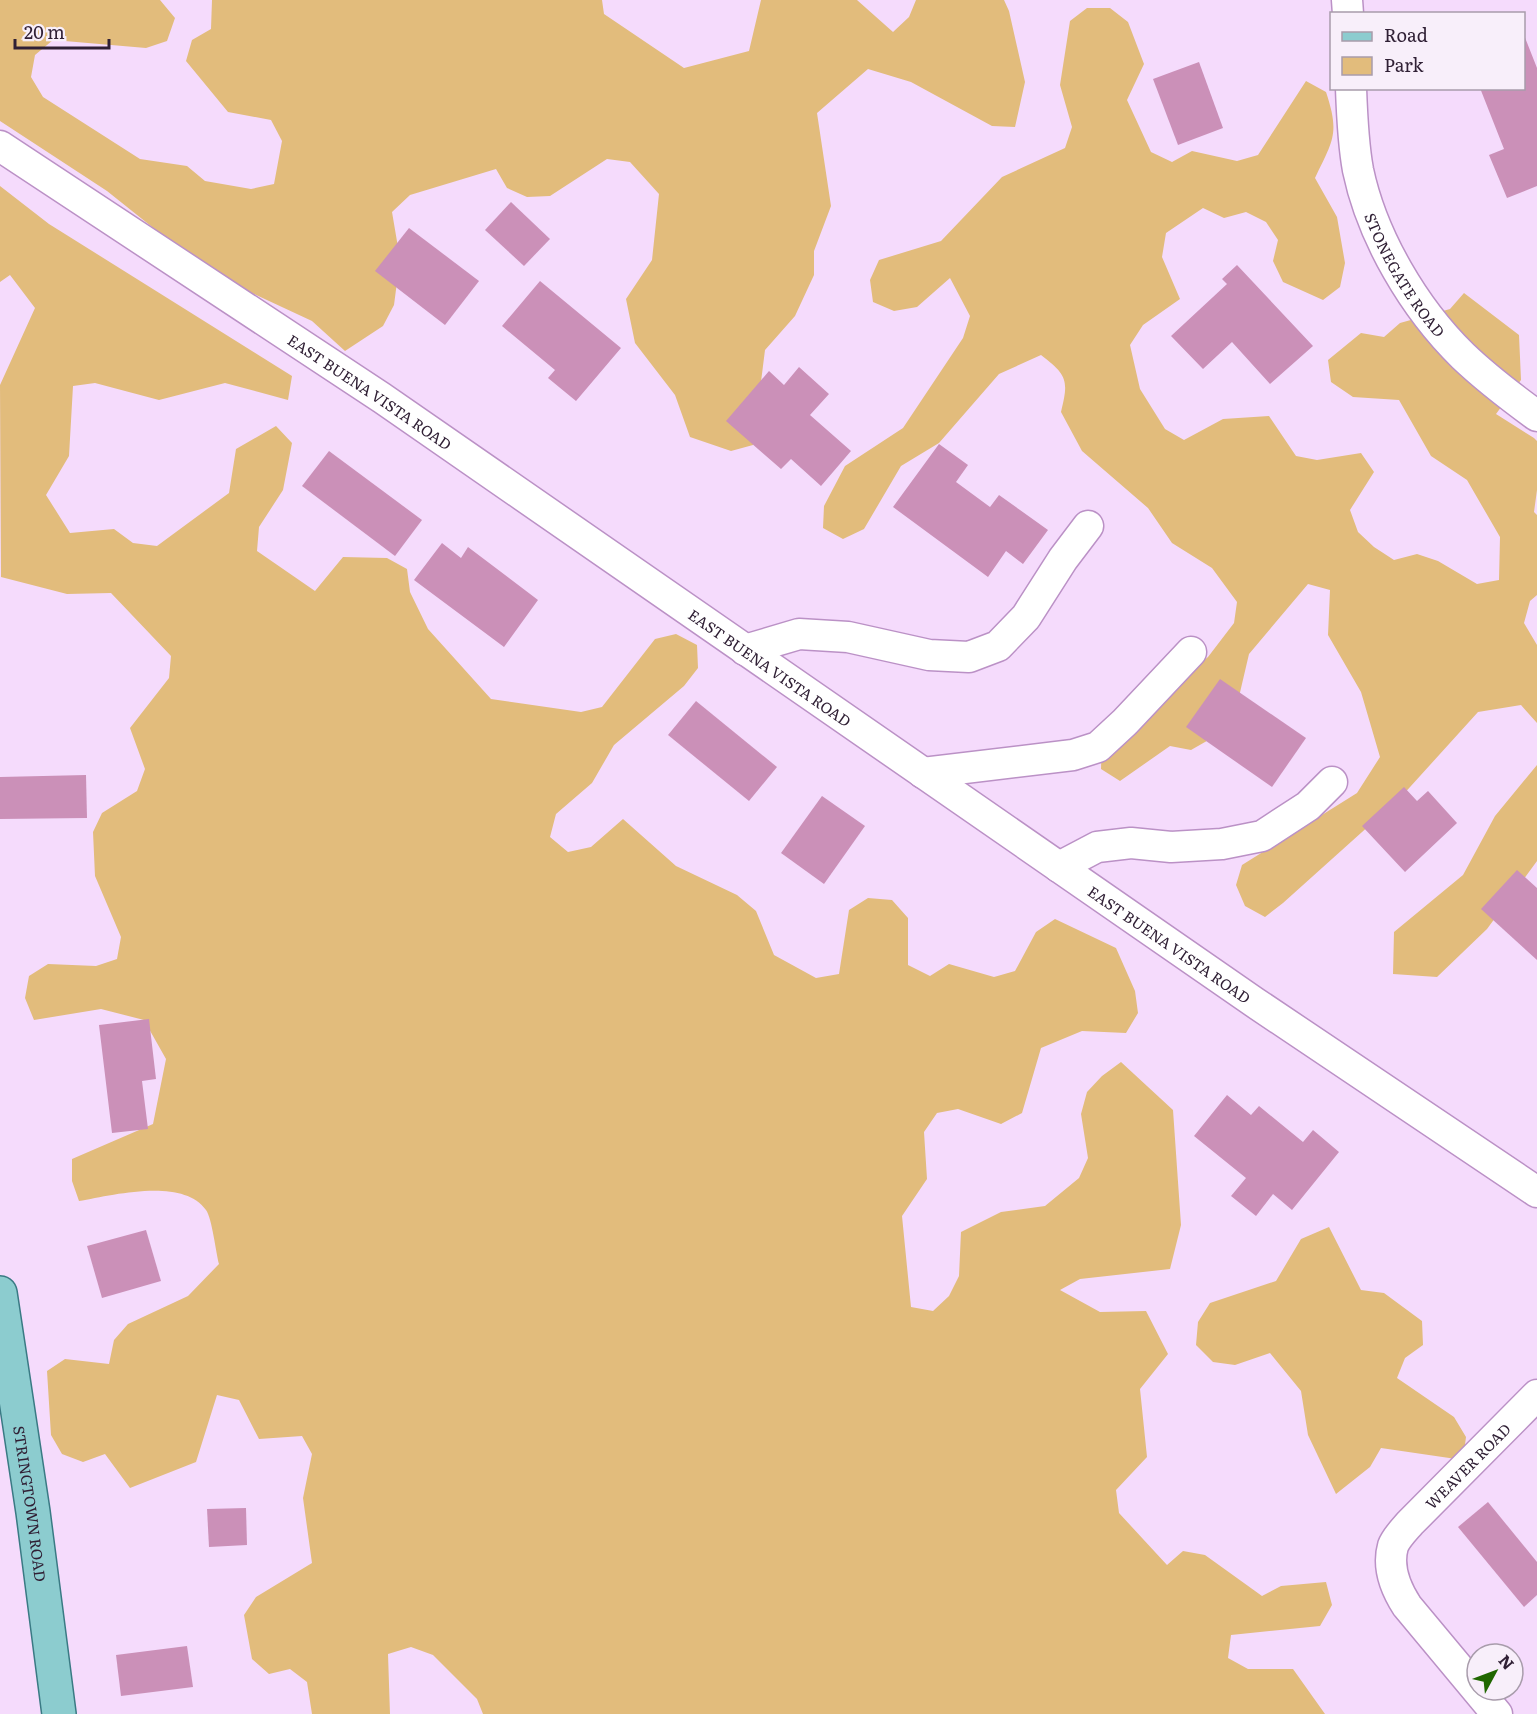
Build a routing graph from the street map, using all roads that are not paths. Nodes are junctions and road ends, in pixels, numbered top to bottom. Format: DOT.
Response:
graph roads {
  1 [pos="1351,90"];
  2 [pos="0,146"];
  3 [pos="1537,416"];
  4 [pos="1088,526"];
  5 [pos="745,650"];
  6 [pos="1191,652"];
  7 [pos="923,773"];
  8 [pos="1332,782"];
  9 [pos="1059,867"];
  10 [pos="1537,1192"];
  11 [pos="0,1293"];
  12 [pos="1537,1395"];
  13 [pos="9,1404"];
  14 [pos="59,1714"];
  15 [pos="1497,1714"];
  1 -- 3 [label="street, STONEGATE ROAD"];
  2 -- 5 [label="street, EAST BUENA VISTA ROAD"];
  4 -- 5 [label="street"];
  5 -- 7 [label="street, EAST BUENA VISTA ROAD"];
  6 -- 7 [label="street"];
  7 -- 9 [label="street, EAST BUENA VISTA ROAD"];
  8 -- 9 [label="street"];
  9 -- 10 [label="street, EAST BUENA VISTA ROAD"];
  11 -- 13 [label="main road, STRINGTOWN ROAD"];
  12 -- 15 [label="street, WEAVER ROAD"];
  13 -- 14 [label="main road, STRINGTOWN ROAD"];
}
